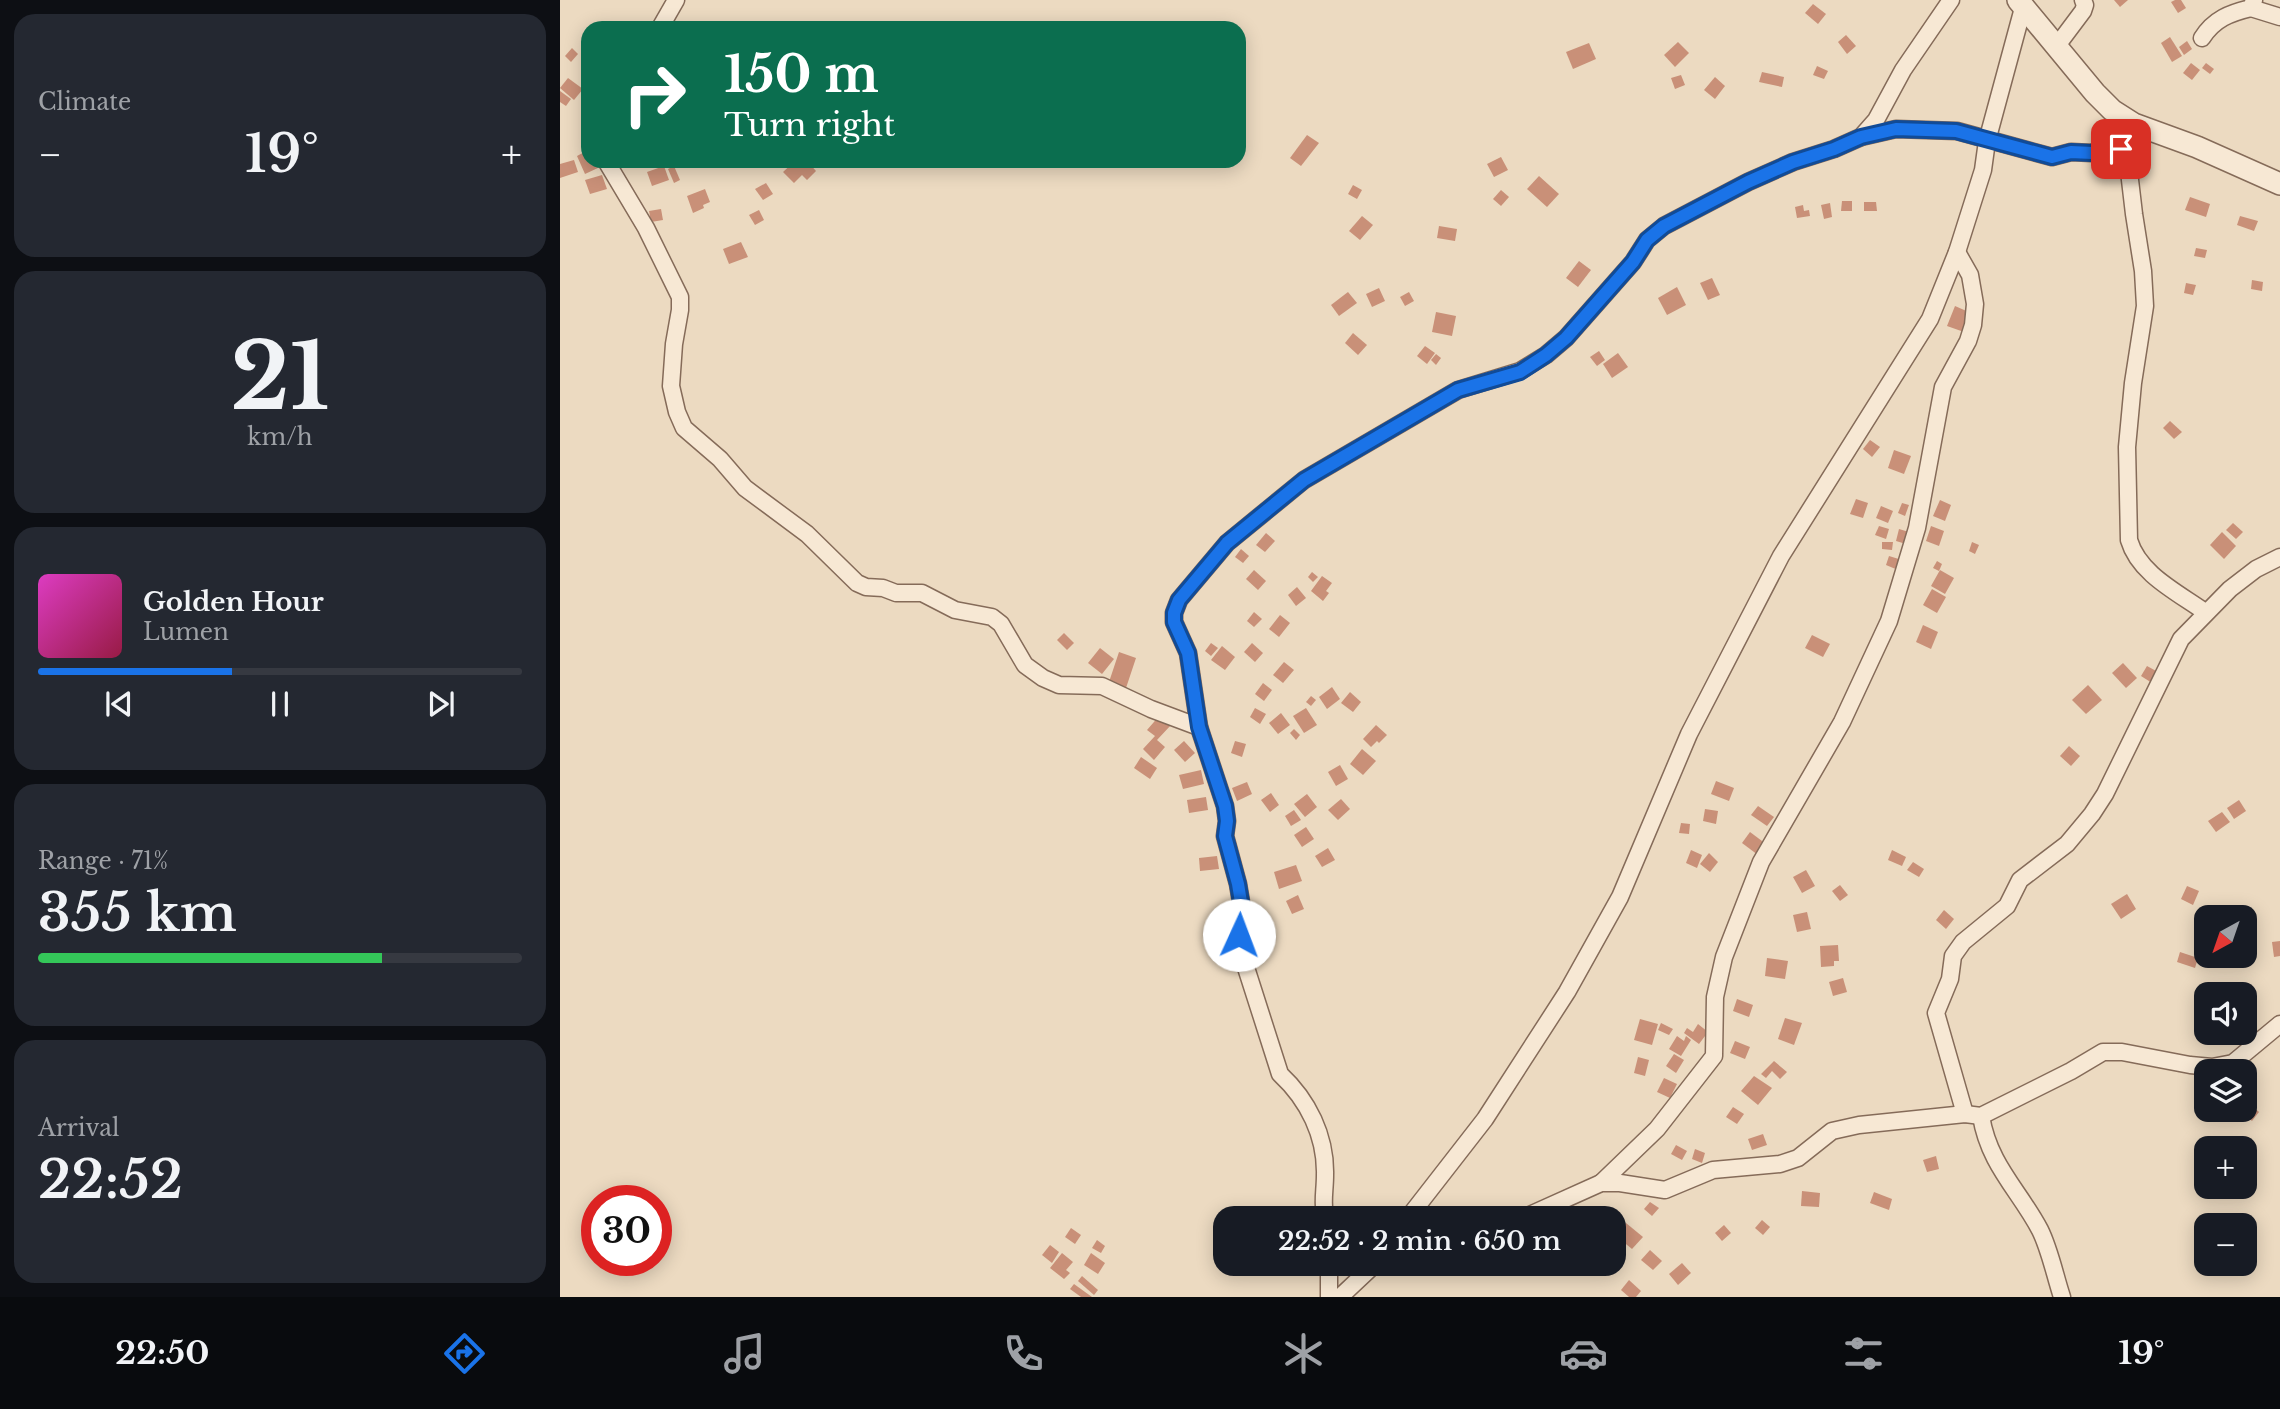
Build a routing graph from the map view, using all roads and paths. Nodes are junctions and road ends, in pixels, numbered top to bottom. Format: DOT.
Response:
graph roads {
  1 [pos="676,0"];
  2 [pos="1951,0"];
  3 [pos="2083,0"];
  4 [pos="2020,4"];
  5 [pos="2252,4"];
  6 [pos="2280,17"];
  7 [pos="664,21"];
  8 [pos="2202,38"];
  9 [pos="2056,47"];
  10 [pos="2134,124"];
  11 [pos="1861,137"];
  12 [pos="1987,141"];
  13 [pos="2126,146"];
  14 [pos="611,168"];
  15 [pos="2280,184"];
  16 [pos="1957,252"];
  17 [pos="2280,557"];
  18 [pos="2205,612"];
  19 [pos="1199,727"];
  20 [pos="2280,1024"];
  21 [pos="1973,1115"];
  22 [pos="1601,1183"];
  23 [pos="1323,1206"];
  24 [pos="1417,1206"];
  25 [pos="1550,1206"];
  26 [pos="1329,1276"];
  27 [pos="1364,1276"];
  28 [pos="1329,1297"];
  29 [pos="1340,1297"];
  30 [pos="2062,1297"];
  1 -- 7 [label="street"];
  2 -- 11 [label="street"];
  3 -- 9 [label="street"];
  4 -- 9 [label="street"];
  4 -- 12 [label="street"];
  5 -- 6 [label="street"];
  5 -- 8 [label="street"];
  9 -- 10 [label="street"];
  10 -- 13 [label="street"];
  10 -- 15 [label="street"];
  11 -- 12 [label="street"];
  11 -- 19 [label="street"];
  12 -- 13 [label="street"];
  12 -- 16 [label="street"];
  13 -- 18 [label="street"];
  14 -- 19 [label="street"];
  16 -- 22 [label="street"];
  16 -- 24 [label="street"];
  17 -- 18 [label="street"];
  18 -- 21 [label="street"];
  19 -- 23 [label="street"];
  20 -- 21 [label="street"];
  21 -- 22 [label="street"];
  21 -- 30 [label="street"];
  22 -- 25 [label="street"];
  26 -- 28 [label="street"];
  27 -- 29 [label="street"];
}
